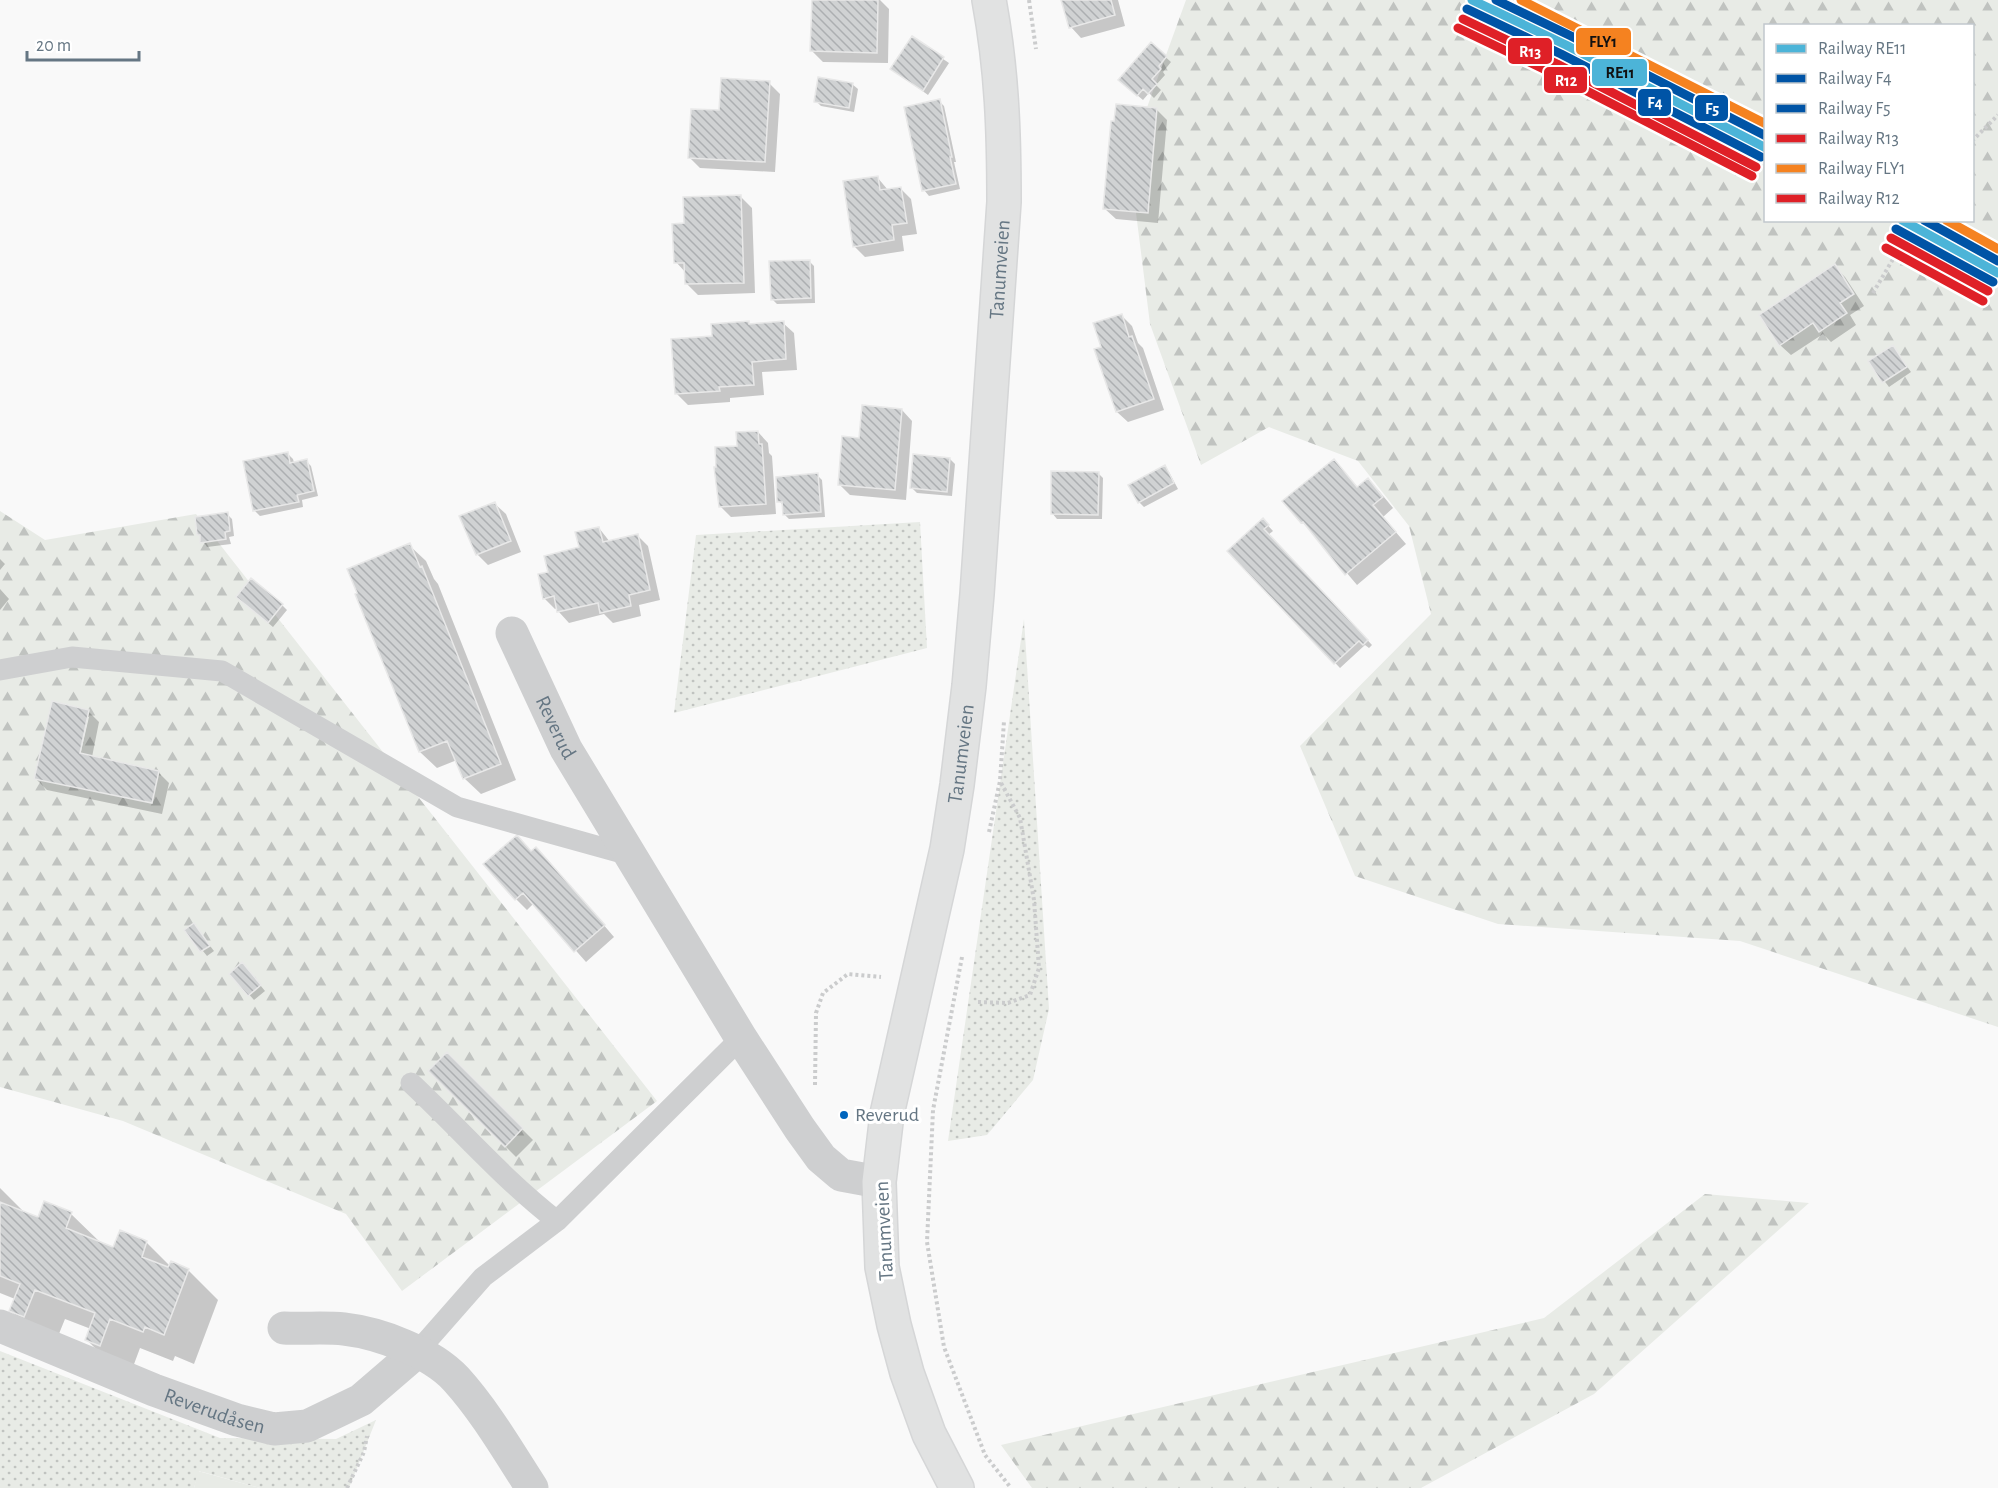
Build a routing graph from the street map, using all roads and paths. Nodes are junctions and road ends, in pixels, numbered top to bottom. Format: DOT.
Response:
graph roads {
  1 [pos="989,0"];
  2 [pos="1998,115"];
  3 [pos="1974,139"];
  4 [pos="1916,222"];
  5 [pos="1873,292"];
  6 [pos="512,633"];
  7 [pos="0,670"];
  8 [pos="1000,781"];
  9 [pos="629,855"];
  10 [pos="882,977"];
  11 [pos="978,1002"];
  12 [pos="741,1038"];
  13 [pos="411,1083"];
  14 [pos="800,1129"];
  15 [pos="879,1182"];
  16 [pos="557,1221"];
  17 [pos="0,1326"];
  18 [pos="284,1329"];
  19 [pos="418,1351"];
  20 [pos="532,1488"];
  21 [pos="957,1488"];
  1 -- 15 [label="main road, Tanumveien"];
  2 -- 3 [label="path"];
  4 -- 5 [label="path"];
  6 -- 9 [label="street, Reverud"];
  7 -- 9 [label="lane"];
  8 -- 11 [label="path"];
  9 -- 12 [label="street, Reverud"];
  10 -- 14 [label="path"];
  12 -- 14 [label="street, Reverud"];
  12 -- 16 [label="lane"];
  13 -- 16 [label="lane"];
  14 -- 15 [label="street, Reverud"];
  15 -- 21 [label="main road, Tanumveien"];
  16 -- 19 [label="lane"];
  17 -- 19 [label="street, Reverudåsen"];
  18 -- 19 [label="street"];
  19 -- 20 [label="street"];
}
